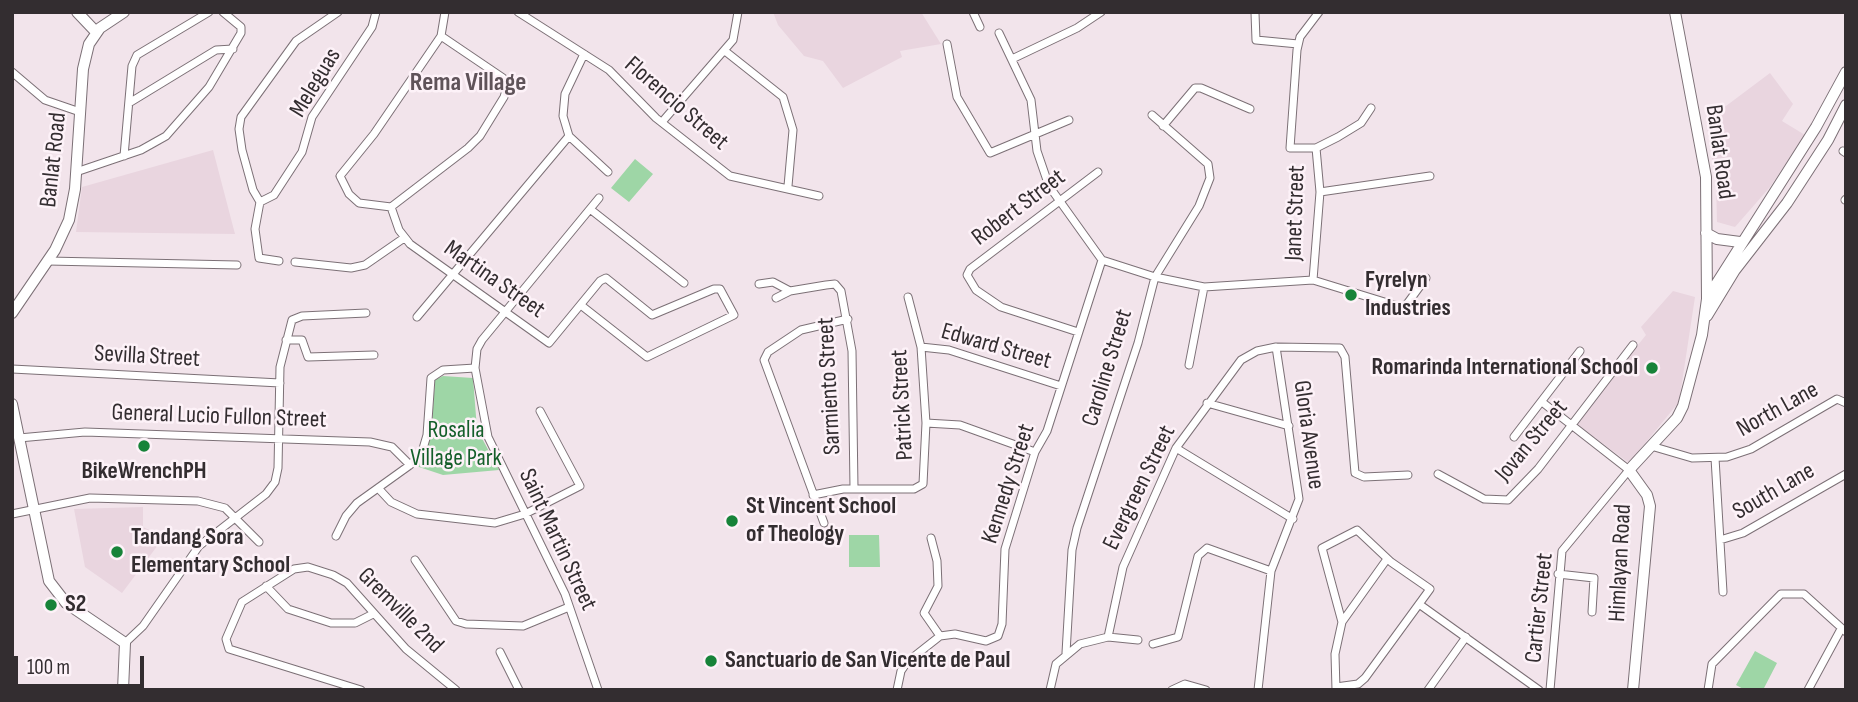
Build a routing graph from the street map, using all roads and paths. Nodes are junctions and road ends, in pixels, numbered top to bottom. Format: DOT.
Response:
graph roads {
  1 [pos="77,12"];
  2 [pos="124,12"];
  3 [pos="209,12"];
  4 [pos="223,12"];
  5 [pos="338,12"];
  6 [pos="376,12"];
  7 [pos="445,12"];
  8 [pos="518,12"];
  9 [pos="738,12"];
  10 [pos="973,12"];
  11 [pos="1101,12"];
  12 [pos="1319,12"];
  13 [pos="1675,12"];
  14 [pos="1255,13"];
  15 [pos="979,27"];
  16 [pos="96,32"];
  17 [pos="999,33"];
  18 [pos="442,36"];
  19 [pos="947,44"];
  20 [pos="1298,44"];
  21 [pos="233,49"];
  22 [pos="725,51"];
  23 [pos="584,54"];
  24 [pos="1012,59"];
  25 [pos="12,72"];
  26 [pos="1846,72"];
  27 [pos="129,103"];
  28 [pos="1846,105"];
  29 [pos="1371,108"];
  30 [pos="1250,109"];
  31 [pos="80,112"];
  32 [pos="1152,115"];
  33 [pos="1069,120"];
  34 [pos="662,122"];
  35 [pos="1163,126"];
  36 [pos="1035,135"];
  37 [pos="569,136"];
  38 [pos="1316,148"];
  39 [pos="124,156"];
  40 [pos="76,172"];
  41 [pos="1098,172"];
  42 [pos="608,173"];
  43 [pos="1430,176"];
  44 [pos="788,186"];
  45 [pos="1320,192"];
  46 [pos="819,196"];
  47 [pos="598,198"];
  48 [pos="1059,201"];
  49 [pos="260,202"];
  50 [pos="391,207"];
  51 [pos="590,209"];
  52 [pos="1706,233"];
  53 [pos="404,238"];
  54 [pos="1740,242"];
  55 [pos="1102,260"];
  56 [pos="48,261"];
  57 [pos="279,261"];
  58 [pos="295,261"];
  59 [pos="237,265"];
  60 [pos="452,275"];
  61 [pos="1155,277"];
  62 [pos="1426,278"];
  63 [pos="1313,280"];
  64 [pos="684,283"];
  65 [pos="759,284"];
  66 [pos="1205,287"];
  67 [pos="790,291"];
  68 [pos="908,297"];
  69 [pos="776,298"];
  70 [pos="1707,299"];
  71 [pos="582,306"];
  72 [pos="506,312"];
  73 [pos="12,313"];
  74 [pos="366,313"];
  75 [pos="417,317"];
  76 [pos="848,319"];
  77 [pos="1705,319"];
  78 [pos="1078,332"];
  79 [pos="286,340"];
  80 [pos="1633,345"];
  81 [pos="921,346"];
  82 [pos="1276,347"];
  83 [pos="1580,351"];
  84 [pos="374,355"];
  85 [pos="1189,365"];
  86 [pos="475,368"];
  87 [pos="12,369"];
  88 [pos="280,383"];
  89 [pos="1061,386"];
  90 [pos="1843,401"];
  91 [pos="1542,402"];
  92 [pos="1207,403"];
  93 [pos="12,404"];
  94 [pos="540,411"];
  95 [pos="926,423"];
  96 [pos="1572,425"];
  97 [pos="1289,426"];
  98 [pos="1514,437"];
  99 [pos="19,438"];
  100 [pos="279,439"];
  101 [pos="1651,446"];
  102 [pos="1176,448"];
  103 [pos="1035,452"];
  104 [pos="1715,458"];
  105 [pos="410,465"];
  106 [pos="1629,470"];
  107 [pos="1438,474"];
  108 [pos="1846,474"];
  109 [pos="1408,475"];
  110 [pos="379,488"];
  111 [pos="854,488"];
  112 [pos="813,495"];
  113 [pos="35,509"];
  114 [pos="12,514"];
  115 [pos="525,514"];
  116 [pos="236,517"];
  117 [pos="1293,519"];
  118 [pos="824,523"];
  119 [pos="336,536"];
  120 [pos="931,538"];
  121 [pos="1720,540"];
  122 [pos="259,542"];
  123 [pos="1387,559"];
  124 [pos="415,560"];
  125 [pos="1270,571"];
  126 [pos="1558,575"];
  127 [pos="266,586"];
  128 [pos="1723,592"];
  129 [pos="1419,604"];
  130 [pos="569,607"];
  131 [pos="1592,612"];
  132 [pos="373,614"];
  133 [pos="1342,622"];
  134 [pos="1844,631"];
  135 [pos="940,636"];
  136 [pos="1108,637"];
  137 [pos="1466,638"];
  138 [pos="1138,640"];
  139 [pos="125,643"];
  140 [pos="1153,644"];
  141 [pos="499,652"];
  142 [pos="1066,653"];
  143 [pos="1336,688"];
  144 [pos="123,690"];
  145 [pos="361,690"];
  146 [pos="456,690"];
  147 [pos="519,690"];
  148 [pos="598,690"];
  149 [pos="897,690"];
  150 [pos="1050,690"];
  151 [pos="1172,690"];
  152 [pos="1206,690"];
  153 [pos="1258,690"];
  154 [pos="1428,690"];
  155 [pos="1539,690"];
  156 [pos="1550,690"];
  157 [pos="1633,690"];
  158 [pos="1709,690"];
  159 [pos="1808,690"];
  1 -- 16 [label="street"];
  2 -- 16 [label="street"];
  3 -- 27 [label="street"];
  4 -- 21 [label="street"];
  5 -- 49 [label="street"];
  6 -- 49 [label="street, Meleguas"];
  7 -- 18 [label="street"];
  8 -- 23 [label="street, Florencio Street"];
  9 -- 22 [label="street"];
  10 -- 15 [label="street"];
  11 -- 24 [label="street"];
  12 -- 20 [label="street"];
  13 -- 52 [label="street, Banlat Road"];
  14 -- 20 [label="street"];
  16 -- 31 [label="street, Banlat Road"];
  17 -- 24 [label="street"];
  18 -- 50 [label="street"];
  18 -- 50 [label="street"];
  19 -- 36 [label="street"];
  20 -- 38 [label="street"];
  21 -- 27 [label="street"];
  21 -- 39 [label="street"];
  22 -- 34 [label="street"];
  22 -- 44 [label="street"];
  23 -- 34 [label="street, Florencio Street"];
  23 -- 37 [label="street"];
  24 -- 36 [label="street"];
  25 -- 31 [label="street"];
  26 -- 54 [label="street"];
  27 -- 39 [label="street"];
  28 -- 77 [label="street"];
  29 -- 38 [label="street"];
  30 -- 35 [label="street"];
  31 -- 40 [label="street, Banlat Road"];
  32 -- 35 [label="street"];
  33 -- 36 [label="street"];
  34 -- 44 [label="street, Florencio Street"];
  35 -- 61 [label="street, Caroline Street"];
  36 -- 48 [label="street"];
  37 -- 42 [label="street"];
  37 -- 60 [label="street"];
  38 -- 45 [label="street, Janet Street"];
  39 -- 40 [label="street"];
  40 -- 56 [label="street, Banlat Road"];
  41 -- 48 [label="street, Robert Street"];
  43 -- 45 [label="street"];
  44 -- 46 [label="street, Florencio Street"];
  45 -- 63 [label="street, Janet Street"];
  47 -- 51 [label="street, Saint Martin Street"];
  48 -- 55 [label="street"];
  48 -- 78 [label="street, Robert Street"];
  49 -- 57 [label="street"];
  50 -- 53 [label="street, Martina Street"];
  51 -- 64 [label="street"];
  51 -- 72 [label="street, Saint Martin Street"];
  52 -- 54 [label="street"];
  52 -- 70 [label="street, Banlat Road"];
  53 -- 58 [label="street"];
  53 -- 60 [label="street, Martina Street"];
  54 -- 70 [label="street"];
  55 -- 61 [label="street"];
  55 -- 78 [label="street, Kennedy Street"];
  56 -- 59 [label="street"];
  56 -- 73 [label="street, Banlat Road"];
  60 -- 72 [label="street, Martina Street"];
  60 -- 75 [label="street"];
  61 -- 66 [label="street"];
  61 -- 142 [label="street, Caroline Street"];
  62 -- 63 [label="street"];
  63 -- 66 [label="street"];
  65 -- 67 [label="street"];
  66 -- 85 [label="street"];
  67 -- 69 [label="street"];
  67 -- 76 [label="street, Sarmiento Street"];
  68 -- 81 [label="street, Patrick Street"];
  70 -- 77 [label="street, Himlayan Road"];
  71 -- 71 [label="street, Martina Street"];
  71 -- 72 [label="street, Martina Street"];
  72 -- 86 [label="street, Saint Martin Street"];
  74 -- 79 [label="street"];
  76 -- 111 [label="street, Sarmiento Street"];
  76 -- 112 [label="street"];
  77 -- 101 [label="street, Himlayan Road"];
  78 -- 89 [label="street, Kennedy Street"];
  79 -- 84 [label="street"];
  79 -- 88 [label="street"];
  80 -- 96 [label="street, Jovan Street"];
  81 -- 89 [label="street, Edward Street"];
  81 -- 95 [label="street, Patrick Street"];
  82 -- 92 [label="street, Evergreen Street"];
  82 -- 97 [label="street, Gloria Avenue"];
  82 -- 109 [label="street, Evergreen Street"];
  83 -- 91 [label="street"];
  86 -- 105 [label="street"];
  86 -- 115 [label="street, Saint Martin Street"];
  87 -- 88 [label="street, Sevilla Street"];
  88 -- 100 [label="street"];
  89 -- 103 [label="street, Kennedy Street"];
  90 -- 104 [label="street, North Lane"];
  91 -- 96 [label="street"];
  91 -- 98 [label="street"];
  92 -- 97 [label="street"];
  92 -- 102 [label="street, Evergreen Street"];
  93 -- 99 [label="street"];
  94 -- 115 [label="street"];
  95 -- 103 [label="street"];
  95 -- 111 [label="street, Patrick Street"];
  96 -- 106 [label="street"];
  96 -- 107 [label="street, Jovan Street"];
  97 -- 117 [label="street, Gloria Avenue"];
  99 -- 100 [label="street, General Lucio Fullon Street"];
  99 -- 113 [label="street"];
  100 -- 105 [label="street, General Lucio Fullon Street"];
  100 -- 116 [label="street"];
  101 -- 104 [label="street, North Lane"];
  101 -- 106 [label="street, Himlayan Road"];
  102 -- 117 [label="street"];
  102 -- 136 [label="street, Evergreen Street"];
  103 -- 135 [label="street, Kennedy Street"];
  104 -- 121 [label="street"];
  105 -- 110 [label="street"];
  106 -- 126 [label="street, Cartier Street"];
  106 -- 157 [label="street, Himlayan Road"];
  108 -- 121 [label="street, South Lane"];
  110 -- 115 [label="street"];
  110 -- 119 [label="street"];
  111 -- 112 [label="street, Patrick Street"];
  112 -- 118 [label="street"];
  113 -- 114 [label="street"];
  113 -- 116 [label="street"];
  113 -- 139 [label="street"];
  115 -- 130 [label="street, Saint Martin Street"];
  116 -- 122 [label="street"];
  116 -- 139 [label="street"];
  117 -- 125 [label="street, Gloria Avenue"];
  120 -- 135 [label="street"];
  121 -- 128 [label="street"];
  123 -- 129 [label="street"];
  123 -- 133 [label="street"];
  123 -- 133 [label="street"];
  124 -- 130 [label="street"];
  125 -- 140 [label="street"];
  125 -- 153 [label="street, Gloria Avenue"];
  126 -- 131 [label="street"];
  126 -- 156 [label="street, Cartier Street"];
  127 -- 132 [label="street"];
  127 -- 132 [label="street, Gremville 2nd"];
  127 -- 145 [label="street, Gremville 2nd"];
  129 -- 137 [label="street"];
  129 -- 143 [label="street"];
  130 -- 148 [label="street, Saint Martin Street"];
  132 -- 146 [label="street, Gremville 2nd"];
  133 -- 143 [label="street"];
  134 -- 158 [label="street"];
  134 -- 159 [label="street"];
  135 -- 149 [label="street"];
  136 -- 138 [label="street"];
  136 -- 142 [label="street"];
  137 -- 154 [label="street"];
  137 -- 155 [label="street"];
  139 -- 144 [label="street"];
  141 -- 147 [label="street"];
  142 -- 150 [label="street"];
  151 -- 152 [label="street"];
}
